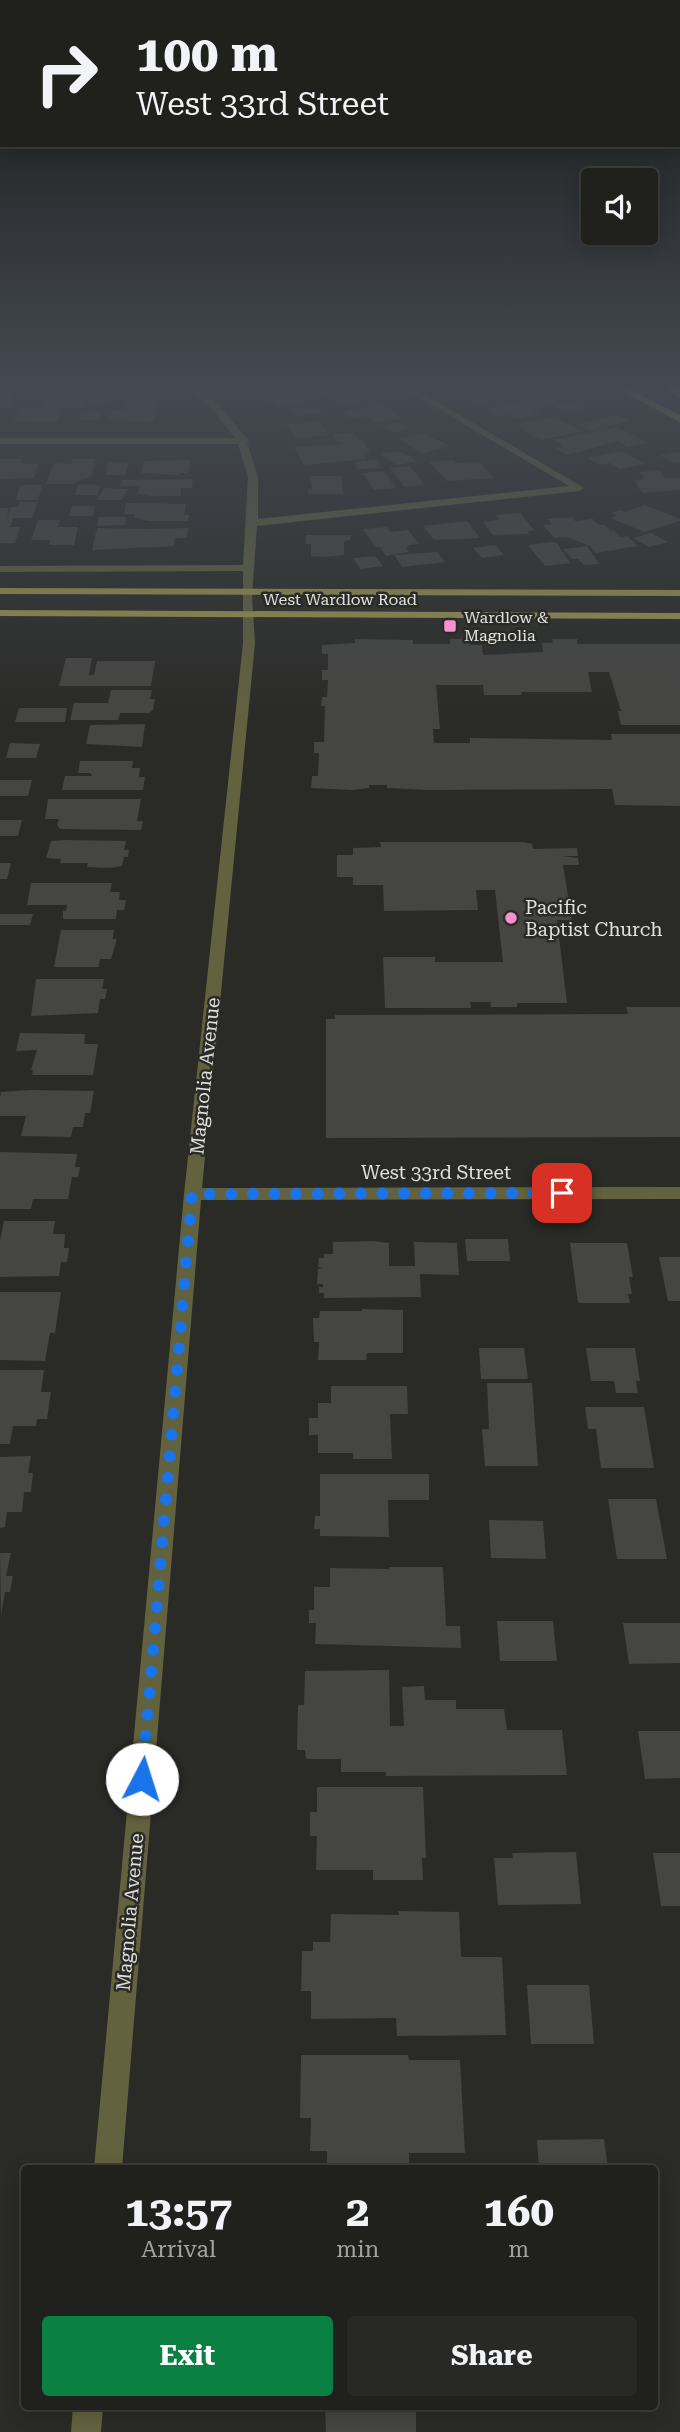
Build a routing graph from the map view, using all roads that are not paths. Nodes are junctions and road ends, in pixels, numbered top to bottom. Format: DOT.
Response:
graph roads {
  1 [pos="255,497"];
  2 [pos="490,497"];
  3 [pos="252,523"];
  4 [pos="248,568"];
  5 [pos="0,569"];
  6 [pos="0,591"];
  7 [pos="246,592"];
  8 [pos="680,593"];
  9 [pos="0,613"];
  10 [pos="249,615"];
  11 [pos="680,616"];
  12 [pos="680,1193"];
  13 [pos="192,1194"];
  14 [pos="108,2165"];
  15 [pos="88,2410"];
  16 [pos="86,2432"];
  1 -- 3 [label="street, Magnolia Avenue"];
  2 -- 3 [label="street"];
  3 -- 4 [label="street, Magnolia Avenue"];
  4 -- 5 [label="street, West Wardlow Road"];
  4 -- 7 [label="street, Magnolia Avenue"];
  6 -- 7 [label="main road, West Wardlow Road"];
  7 -- 8 [label="main road, West Wardlow Road"];
  7 -- 10 [label="street, Magnolia Avenue"];
  9 -- 10 [label="main road, West Wardlow Road"];
  10 -- 11 [label="main road, West Wardlow Road"];
  10 -- 13 [label="street, Magnolia Avenue"];
  12 -- 13 [label="street, West 33rd Street"];
  13 -- 14 [label="street, Magnolia Avenue"];
  15 -- 16 [label="street"];
}
